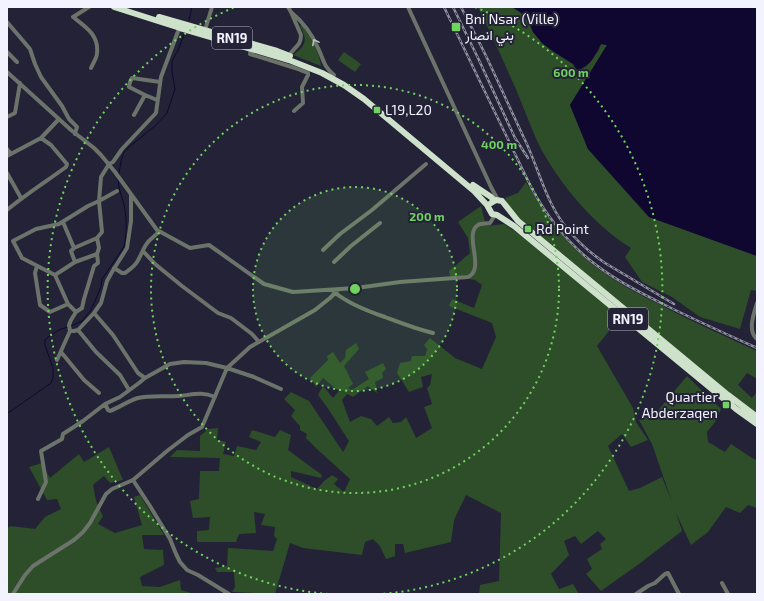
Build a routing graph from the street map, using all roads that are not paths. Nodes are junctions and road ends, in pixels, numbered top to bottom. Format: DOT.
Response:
graph roads {
  1 [pos="89,7"];
  2 [pos="114,7"];
  3 [pos="127,7"];
  4 [pos="212,7"];
  5 [pos="288,7"];
  6 [pos="408,7"];
  7 [pos="291,12"];
  8 [pos="8,24"];
  9 [pos="180,25"];
  10 [pos="205,30"];
  11 [pos="251,49"];
  12 [pos="294,49"];
  13 [pos="277,51"];
  14 [pos="7,52"];
  15 [pos="289,58"];
  16 [pos="17,62"];
  17 [pos="296,65"];
  18 [pos="91,68"];
  19 [pos="323,68"];
  20 [pos="7,72"];
  21 [pos="160,82"];
  22 [pos="20,83"];
  23 [pos="145,95"];
  24 [pos="157,100"];
  25 [pos="294,111"];
  26 [pos="134,114"];
  27 [pos="7,117"];
  28 [pos="59,119"];
  29 [pos="75,134"];
  30 [pos="41,138"];
  31 [pos="7,149"];
  32 [pos="9,155"];
  33 [pos="109,164"];
  34 [pos="426,164"];
  35 [pos="7,172"];
  36 [pos="117,191"];
  37 [pos="131,194"];
  38 [pos="21,198"];
  39 [pos="495,200"];
  40 [pos="99,201"];
  41 [pos="505,206"];
  42 [pos="7,210"];
  43 [pos="489,210"];
  44 [pos="496,215"];
  45 [pos="63,222"];
  46 [pos="380,222"];
  47 [pos="159,231"];
  48 [pos="97,238"];
  49 [pos="74,248"];
  50 [pos="323,250"];
  51 [pos="143,251"];
  52 [pos="97,254"];
  53 [pos="75,262"];
  54 [pos="334,262"];
  55 [pos="37,266"];
  56 [pos="114,268"];
  57 [pos="55,275"];
  58 [pos="334,291"];
  59 [pos="757,302"];
  60 [pos="68,304"];
  61 [pos="76,312"];
  62 [pos="94,313"];
  63 [pos="70,328"];
  64 [pos="78,330"];
  65 [pos="433,333"];
  66 [pos="757,339"];
  67 [pos="259,342"];
  68 [pos="61,352"];
  69 [pos="58,360"];
  70 [pos="227,368"];
  71 [pos="145,378"];
  72 [pos="281,389"];
  73 [pos="130,390"];
  74 [pos="99,393"];
  75 [pos="215,397"];
  76 [pos="104,404"];
  77 [pos="757,417"];
  78 [pos="757,424"];
  79 [pos="133,480"];
  80 [pos="38,498"];
  81 [pos="722,583"];
  82 [pos="13,594"];
  83 [pos="226,594"];
  84 [pos="636,594"];
  85 [pos="679,594"];
  86 [pos="728,594"];
  1 -- 18 [label="street"];
  2 -- 9 [label="highway, RN19"];
  3 -- 9 [label="highway, RN19"];
  4 -- 10 [label="street"];
  5 -- 7 [label="street"];
  6 -- 39 [label="street"];
  7 -- 12 [label="street"];
  19 -- 7 [label="street, one-way"];
  8 -- 29 [label="street"];
  9 -- 10 [label="highway, RN19"];
  9 -- 11 [label="highway, RN19"];
  9 -- 21 [label="street"];
  10 -- 13 [label="highway, RN19"];
  11 -- 15 [label="highway, RN19"];
  11 -- 17 [label="street"];
  12 -- 13 [label="street"];
  12 -- 15 [label="street"];
  13 -- 15 [label="highway, RN19"];
  14 -- 16 [label="street"];
  15 -- 17 [label="highway, RN19"];
  15 -- 19 [label="highway, RN19"];
  17 -- 19 [label="highway, RN19"];
  17 -- 25 [label="street"];
  19 -- 39 [label="highway, RN19"];
  19 -- 43 [label="highway, RN19"];
  20 -- 22 [label="street"];
  21 -- 23 [label="street"];
  21 -- 24 [label="street"];
  22 -- 27 [label="street"];
  22 -- 28 [label="street"];
  23 -- 24 [label="street"];
  23 -- 26 [label="street"];
  24 -- 33 [label="street"];
  28 -- 29 [label="street"];
  28 -- 30 [label="street"];
  29 -- 33 [label="street"];
  30 -- 32 [label="street"];
  30 -- 38 [label="street"];
  31 -- 32 [label="street"];
  33 -- 37 [label="street"];
  33 -- 40 [label="street"];
  34 -- 50 [label="street"];
  35 -- 38 [label="street"];
  36 -- 40 [label="street"];
  37 -- 47 [label="street"];
  37 -- 56 [label="street"];
  38 -- 42 [label="street"];
  39 -- 41 [label="highway, RN19"];
  39 -- 43 [label="highway"];
  40 -- 45 [label="street"];
  40 -- 48 [label="street"];
  41 -- 44 [label="highway"];
  41 -- 77 [label="highway, RN19"];
  43 -- 44 [label="highway, RN19"];
  44 -- 58 [label="street"];
  44 -- 78 [label="highway, RN19"];
  45 -- 49 [label="street"];
  45 -- 55 [label="street"];
  46 -- 54 [label="street"];
  47 -- 51 [label="street"];
  47 -- 58 [label="street"];
  48 -- 49 [label="street"];
  48 -- 52 [label="street"];
  49 -- 53 [label="street"];
  51 -- 56 [label="street"];
  51 -- 67 [label="street"];
  52 -- 53 [label="street"];
  52 -- 61 [label="street"];
  53 -- 57 [label="street"];
  55 -- 57 [label="street"];
  55 -- 60 [label="street"];
  56 -- 62 [label="street"];
  57 -- 60 [label="street"];
  58 -- 65 [label="street"];
  58 -- 67 [label="street"];
  59 -- 66 [label="street"];
  60 -- 61 [label="street"];
  61 -- 63 [label="street"];
  62 -- 64 [label="street"];
  62 -- 71 [label="street"];
  63 -- 64 [label="street"];
  63 -- 68 [label="street"];
  64 -- 73 [label="street"];
  67 -- 70 [label="street"];
  68 -- 69 [label="street"];
  68 -- 74 [label="street"];
  70 -- 71 [label="street"];
  70 -- 72 [label="street"];
  70 -- 75 [label="street"];
  71 -- 73 [label="street"];
  73 -- 76 [label="street"];
  75 -- 76 [label="street"];
  75 -- 79 [label="street"];
  76 -- 80 [label="street"];
  79 -- 82 [label="street"];
  79 -- 83 [label="street"];
  81 -- 86 [label="street"];
  84 -- 85 [label="street"];
}
